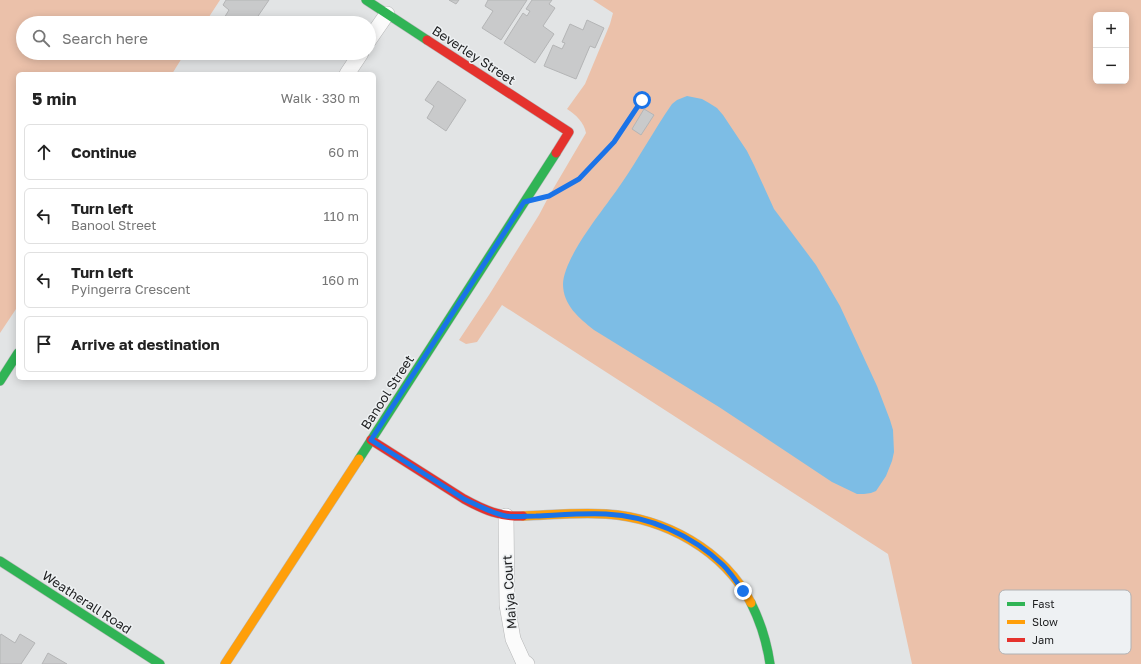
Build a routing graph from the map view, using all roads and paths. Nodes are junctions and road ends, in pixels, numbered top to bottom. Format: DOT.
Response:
graph roads {
  1 [pos="366,0"];
  2 [pos="387,14"];
  3 [pos="376,30"];
  4 [pos="356,60"];
  5 [pos="348,72"];
  6 [pos="642,100"];
  7 [pos="569,132"];
  8 [pos="555,192"];
  9 [pos="16,356"];
  10 [pos="0,381"];
  11 [pos="371,440"];
  12 [pos="506,516"];
  13 [pos="0,561"];
  14 [pos="160,664"];
  15 [pos="225,664"];
  16 [pos="526,664"];
  17 [pos="770,664"];
  1 -- 2 [label="street, Beverley Street"];
  2 -- 3 [label="street"];
  2 -- 7 [label="street, Beverley Street"];
  4 -- 5 [label="street"];
  6 -- 8 [label="path"];
  7 -- 11 [label="street, Banool Street"];
  9 -- 10 [label="street"];
  11 -- 12 [label="street"];
  11 -- 15 [label="street, Banool Street"];
  12 -- 16 [label="street, Maiya Court"];
  12 -- 17 [label="street"];
  13 -- 14 [label="street, Weatherall Road"];
}
